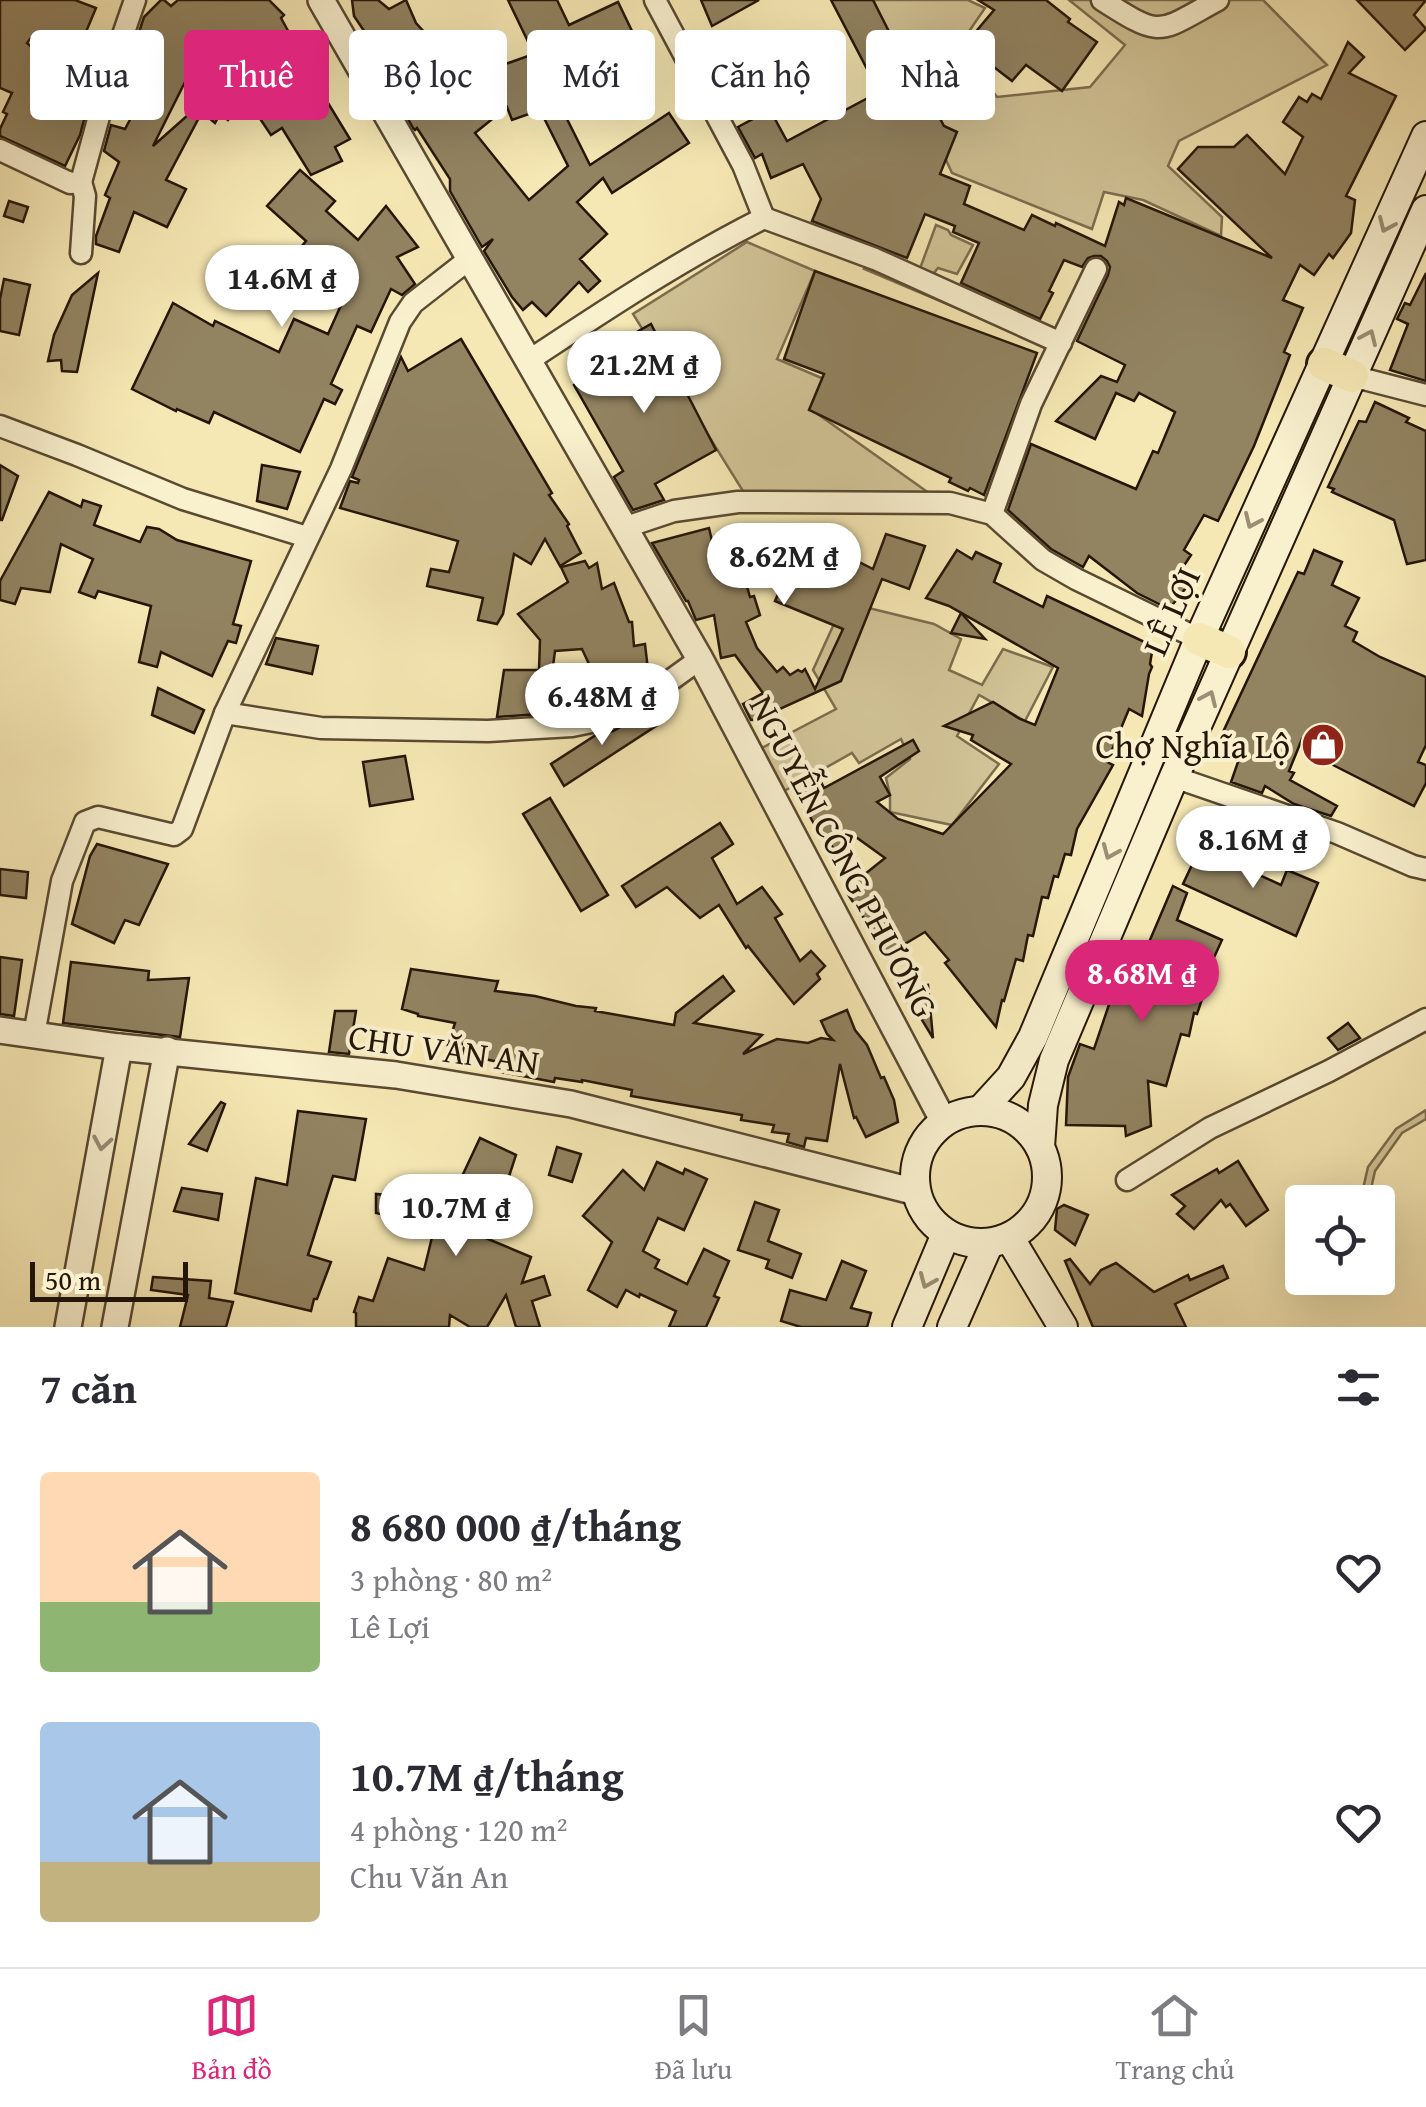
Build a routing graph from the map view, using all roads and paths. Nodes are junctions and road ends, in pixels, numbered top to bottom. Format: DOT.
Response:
graph roads {
  1 [pos="135,0"];
  2 [pos="320,0"];
  3 [pos="655,0"];
  4 [pos="1102,0"];
  5 [pos="1218,0"];
  6 [pos="1426,136"];
  7 [pos="0,150"];
  8 [pos="81,182"];
  9 [pos="1426,210"];
  10 [pos="764,218"];
  11 [pos="81,254"];
  12 [pos="468,260"];
  13 [pos="1096,268"];
  14 [pos="1061,343"];
  15 [pos="528,361"];
  16 [pos="1338,370"];
  17 [pos="1426,394"];
  18 [pos="0,426"];
  19 [pos="992,514"];
  20 [pos="623,528"];
  21 [pos="307,537"];
  22 [pos="1214,646"];
  23 [pos="700,659"];
  24 [pos="225,713"];
  25 [pos="1174,777"];
  26 [pos="1426,869"];
  27 [pos="1426,1020"];
  28 [pos="0,1030"];
  29 [pos="34,1035"];
  30 [pos="119,1047"];
  31 [pos="167,1050"];
  32 [pos="980,1111"];
  33 [pos="944,1122"];
  34 [pos="1040,1147"];
  35 [pos="1127,1180"];
  36 [pos="916,1192"];
  37 [pos="946,1234"];
  38 [pos="999,1240"];
  39 [pos="68,1327"];
  40 [pos="116,1327"];
  41 [pos="907,1327"];
  42 [pos="952,1327"];
  43 [pos="1063,1327"];
  1 -- 8 [label="street"];
  2 -- 12 [label="street, NGUYỄN CÔNG PHƯƠNG"];
  3 -- 10 [label="street"];
  4 -- 5 [label="street"];
  6 -- 16 [label="main road, LÊ LỢI, one-way"];
  7 -- 8 [label="street"];
  8 -- 11 [label="street"];
  16 -- 9 [label="main road, LÊ LỢI, one-way"];
  10 -- 14 [label="street"];
  10 -- 15 [label="street"];
  12 -- 15 [label="street, NGUYỄN CÔNG PHƯƠNG"];
  12 -- 21 [label="street"];
  13 -- 14 [label="street"];
  14 -- 19 [label="street"];
  15 -- 20 [label="street, NGUYỄN CÔNG PHƯƠNG"];
  16 -- 17 [label="street"];
  16 -- 22 [label="main road, LÊ LỢI"];
  18 -- 21 [label="street"];
  19 -- 20 [label="street"];
  19 -- 22 [label="street"];
  20 -- 23 [label="street, NGUYỄN CÔNG PHƯƠNG"];
  21 -- 24 [label="street"];
  25 -- 22 [label="main road, LÊ LỢI, one-way"];
  22 -- 32 [label="main road, LÊ LỢI, one-way"];
  23 -- 24 [label="street"];
  23 -- 33 [label="street, NGUYỄN CÔNG PHƯƠNG"];
  24 -- 29 [label="street"];
  25 -- 26 [label="street"];
  25 -- 34 [label="main road, LÊ LỢI"];
  27 -- 35 [label="street"];
  28 -- 29 [label="street, CHU VĂN AN"];
  29 -- 30 [label="street, CHU VĂN AN"];
  30 -- 31 [label="street, CHU VĂN AN"];
  30 -- 39 [label="street, one-way"];
  31 -- 36 [label="street, CHU VĂN AN"];
  31 -- 40 [label="street"];
  32 -- 33 [label="main road"];
  32 -- 34 [label="main road"];
  33 -- 36 [label="main road"];
  34 -- 38 [label="main road"];
  36 -- 37 [label="main road"];
  37 -- 38 [label="main road"];
  37 -- 41 [label="main road, one-way"];
  38 -- 42 [label="main road"];
  38 -- 43 [label="main road"];
}
